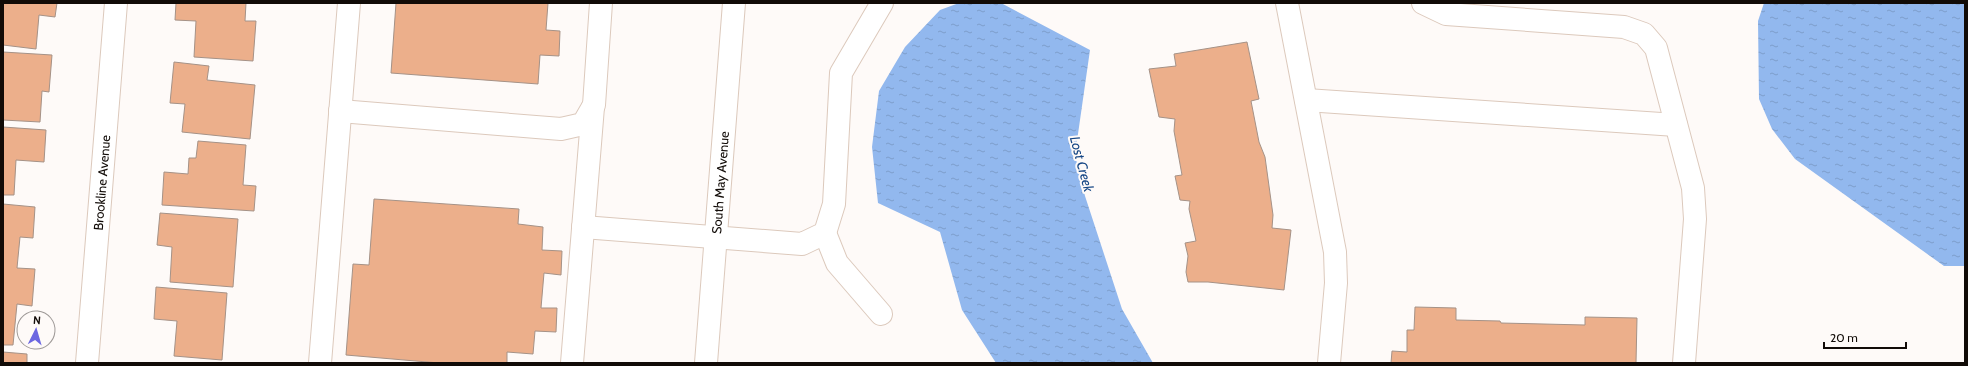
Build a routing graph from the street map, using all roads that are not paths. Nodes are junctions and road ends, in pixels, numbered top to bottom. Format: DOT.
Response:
graph roads {
  1 [pos="116,3"];
  2 [pos="349,3"];
  3 [pos="600,3"];
  4 [pos="734,3"];
  5 [pos="882,3"];
  6 [pos="1288,3"];
  7 [pos="1423,3"];
  8 [pos="1306,100"];
  9 [pos="594,105"];
  10 [pos="340,111"];
  11 [pos="1676,125"];
  12 [pos="583,226"];
  13 [pos="824,233"];
  14 [pos="716,236"];
  15 [pos="881,314"];
  16 [pos="87,363"];
  17 [pos="320,363"];
  18 [pos="572,363"];
  19 [pos="706,363"];
  20 [pos="1329,363"];
  21 [pos="1684,363"];
  1 -- 16 [label="main road, Brookline Avenue"];
  2 -- 10 [label="main road"];
  3 -- 9 [label="main road"];
  4 -- 14 [label="main road, South May Avenue"];
  5 -- 13 [label="main road"];
  6 -- 8 [label="main road"];
  7 -- 11 [label="main road"];
  8 -- 11 [label="main road"];
  8 -- 20 [label="main road"];
  9 -- 10 [label="main road"];
  9 -- 12 [label="main road"];
  10 -- 17 [label="main road"];
  11 -- 21 [label="main road"];
  12 -- 14 [label="main road"];
  12 -- 18 [label="main road"];
  13 -- 14 [label="main road"];
  13 -- 15 [label="main road"];
  14 -- 19 [label="main road, South May Avenue"];
}
